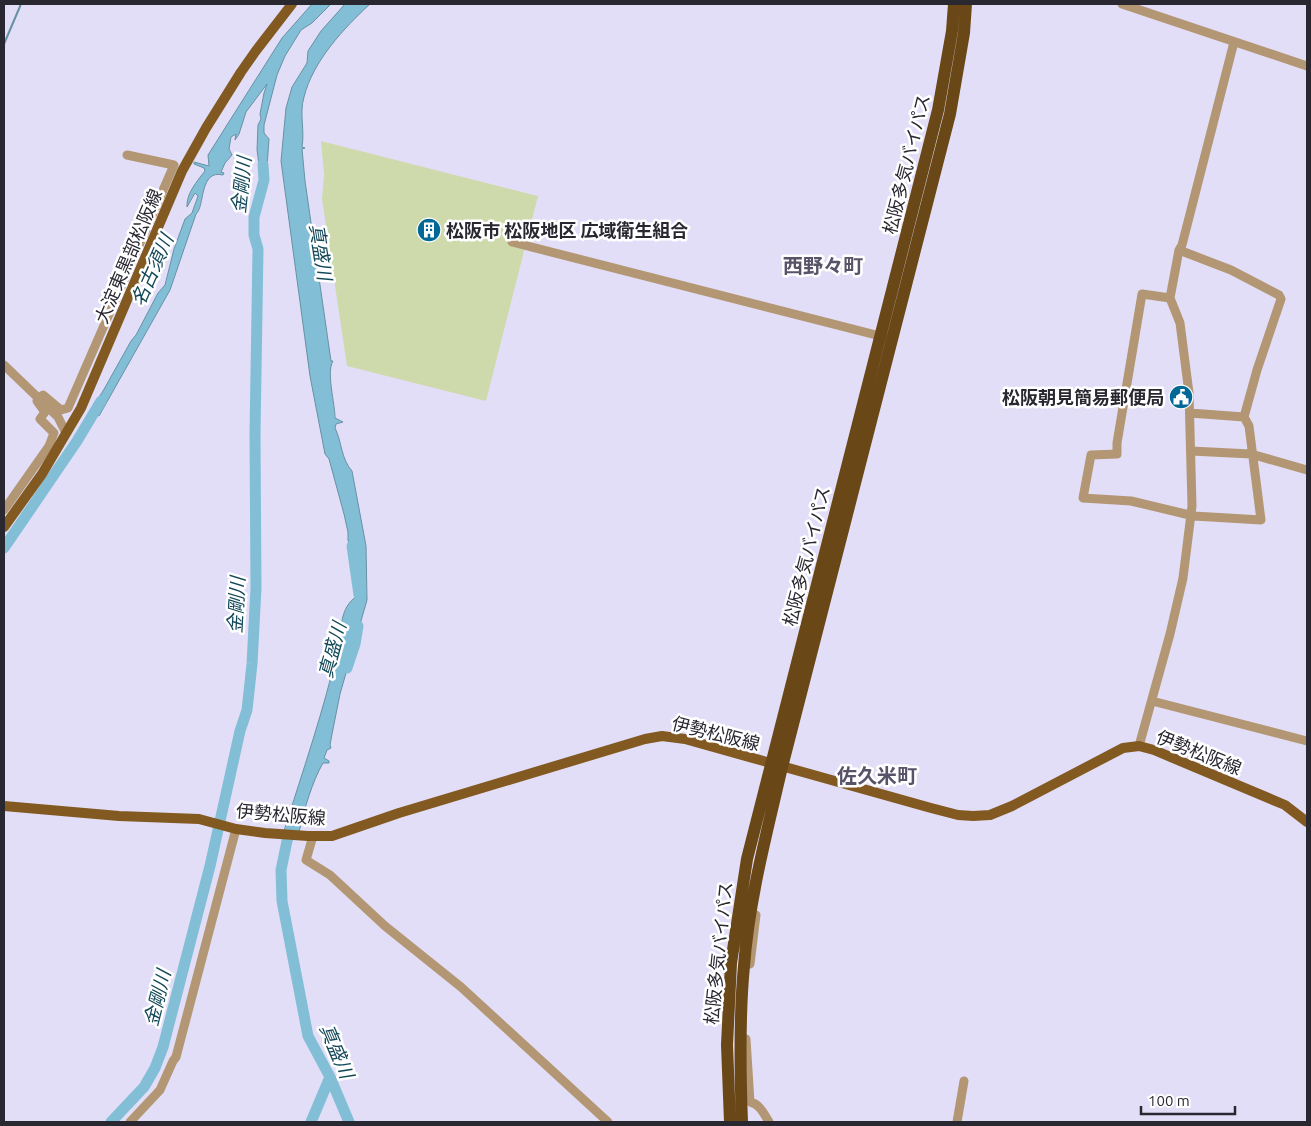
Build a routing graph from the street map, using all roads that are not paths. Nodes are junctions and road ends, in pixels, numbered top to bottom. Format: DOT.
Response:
graph roads {
  1 [pos="292,4"];
  2 [pos="954,4"];
  3 [pos="966,4"];
  4 [pos="1122,4"];
  5 [pos="1234,42"];
  6 [pos="1307,66"];
  7 [pos="127,155"];
  8 [pos="512,242"];
  9 [pos="137,248"];
  10 [pos="1179,250"];
  11 [pos="139,264"];
  12 [pos="126,273"];
  13 [pos="1170,298"];
  14 [pos="886,337"];
  15 [pos="4,365"];
  16 [pos="38,398"];
  17 [pos="1190,413"];
  18 [pos="1244,416"];
  19 [pos="66,432"];
  20 [pos="1228,442"];
  21 [pos="1191,451"];
  22 [pos="1227,452"];
  23 [pos="1251,454"];
  24 [pos="1307,470"];
  25 [pos="4,510"];
  26 [pos="1190,514"];
  27 [pos="4,527"];
  28 [pos="1152,701"];
  29 [pos="1307,741"];
  30 [pos="1139,746"];
  31 [pos="776,765"];
  32 [pos="4,806"];
  33 [pos="1307,822"];
  34 [pos="236,829"];
  35 [pos="311,836"];
  36 [pos="753,900"];
  37 [pos="964,1081"];
  38 [pos="130,1122"];
  39 [pos="608,1122"];
  40 [pos="730,1122"];
  41 [pos="742,1122"];
  42 [pos="769,1122"];
  43 [pos="957,1122"];
  1 -- 11 [label="main road, 大淀東黒部松阪線"];
  2 -- 14 [label="highway, 松阪多気バイパス"];
  3 -- 14 [label="highway, 松阪多気バイパス"];
  4 -- 5 [label="street"];
  5 -- 6 [label="street"];
  5 -- 10 [label="street"];
  7 -- 9 [label="street"];
  8 -- 14 [label="street"];
  9 -- 11 [label="street"];
  9 -- 12 [label="street"];
  10 -- 13 [label="street"];
  10 -- 18 [label="street"];
  11 -- 12 [label="street"];
  11 -- 19 [label="main road, 大淀東黒部松阪線"];
  12 -- 16 [label="street"];
  13 -- 17 [label="street"];
  13 -- 26 [label="street"];
  14 -- 31 [label="highway, 松阪多気バイパス"];
  15 -- 16 [label="street"];
  16 -- 19 [label="street"];
  16 -- 25 [label="street"];
  17 -- 18 [label="street"];
  17 -- 21 [label="street"];
  18 -- 23 [label="street"];
  19 -- 27 [label="main road, 大淀東黒部松阪線"];
  20 -- 22 [label="street"];
  21 -- 22 [label="street"];
  21 -- 26 [label="street"];
  22 -- 23 [label="street"];
  23 -- 24 [label="street"];
  23 -- 26 [label="street"];
  26 -- 28 [label="street"];
  28 -- 29 [label="street"];
  28 -- 30 [label="street"];
  30 -- 31 [label="main road, 伊勢松阪線"];
  30 -- 33 [label="main road, 伊勢松阪線"];
  31 -- 35 [label="main road, 伊勢松阪線"];
  31 -- 36 [label="highway, 松阪多気バイパス"];
  31 -- 40 [label="highway, 松阪多気バイパス"];
  32 -- 34 [label="main road, 伊勢松阪線"];
  34 -- 35 [label="main road, 伊勢松阪線"];
  34 -- 38 [label="street"];
  35 -- 39 [label="street"];
  36 -- 41 [label="highway, 松阪多気バイパス"];
  36 -- 42 [label="street"];
  37 -- 43 [label="street"];
}
